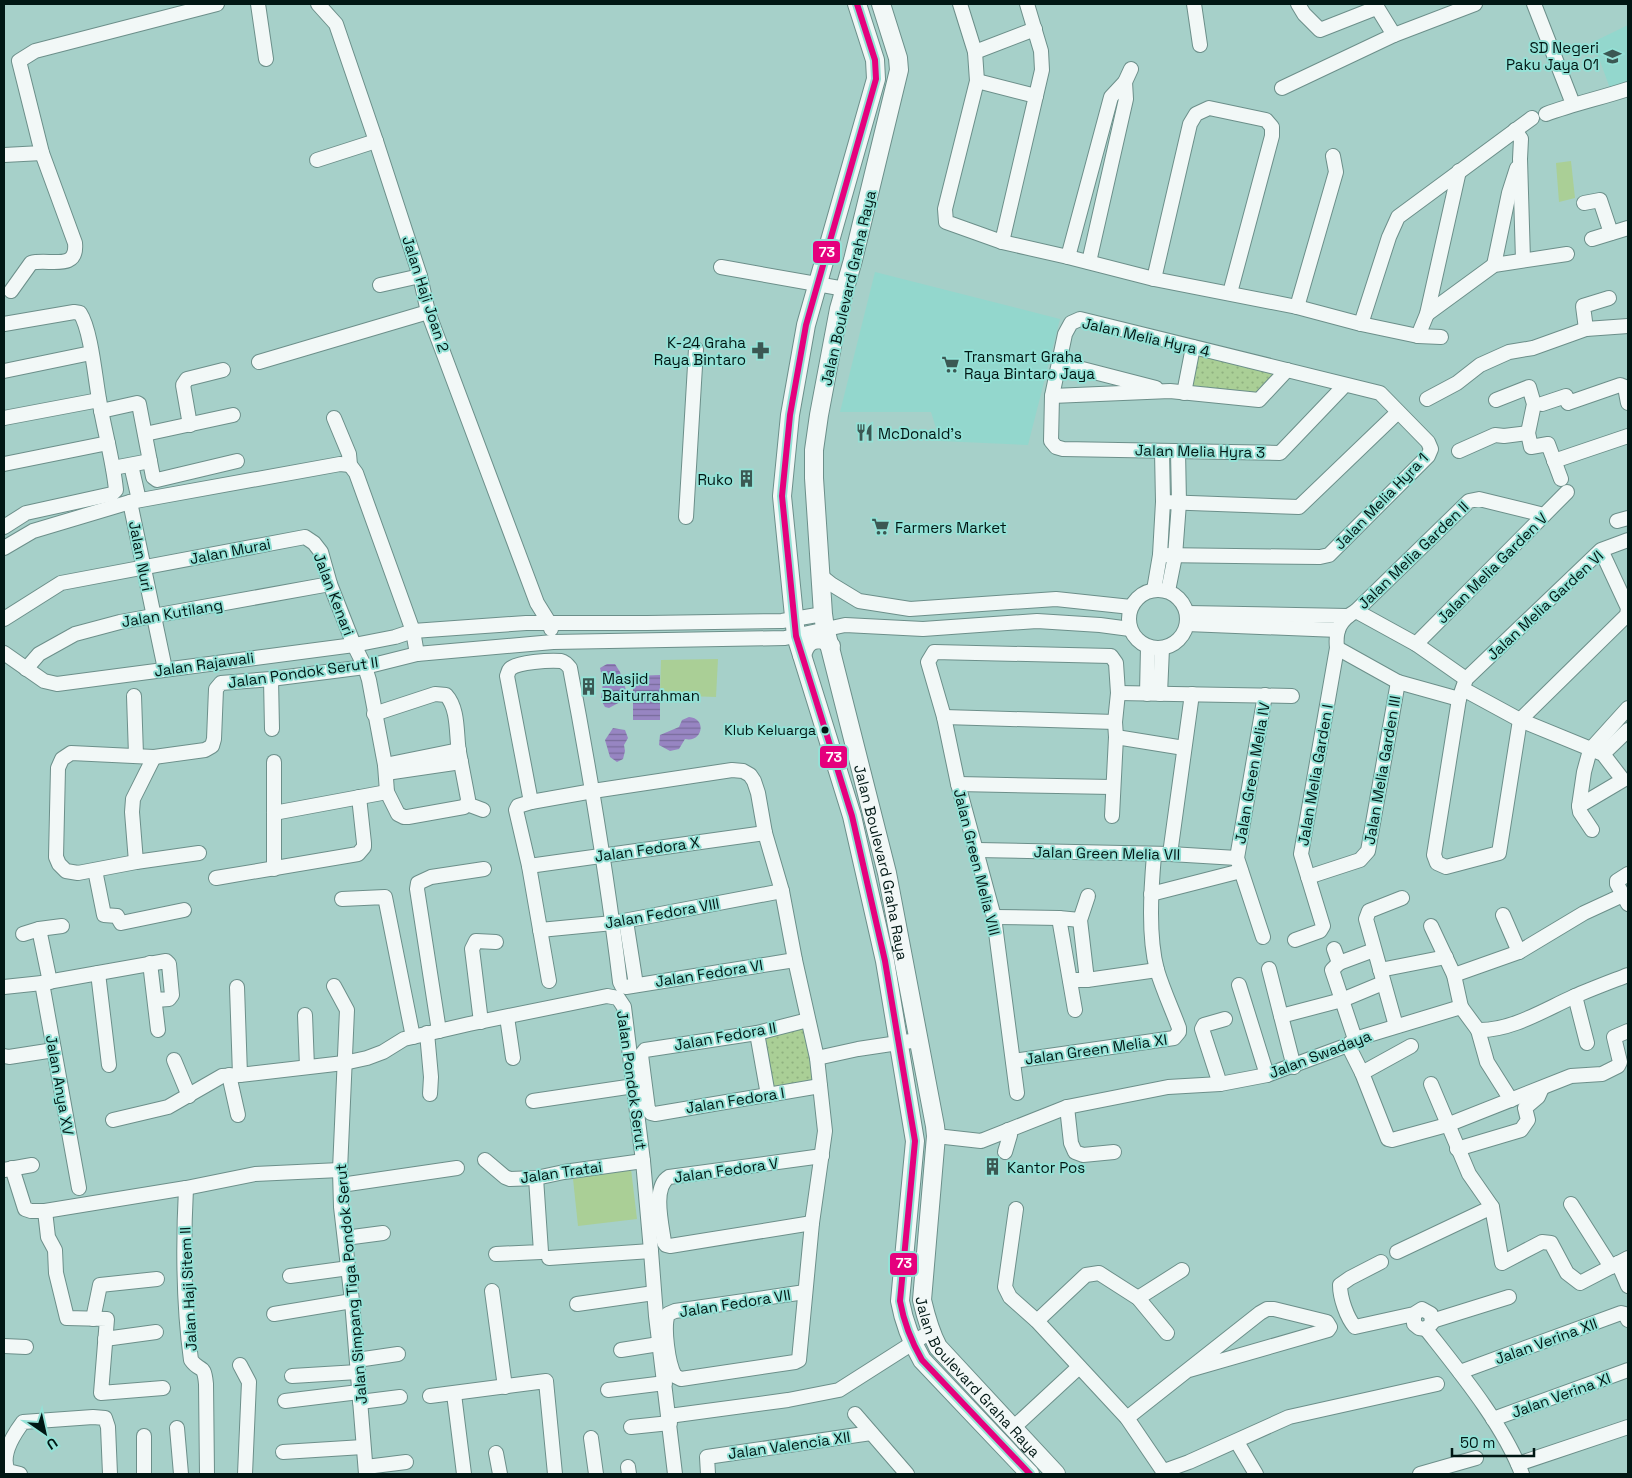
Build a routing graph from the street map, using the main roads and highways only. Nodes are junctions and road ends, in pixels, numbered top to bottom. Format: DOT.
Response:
graph roads {
  1 [pos="857,4"];
  2 [pos="881,4"];
  3 [pos="831,646"];
  4 [pos="802,655"];
  5 [pos="1030,1474"];
  6 [pos="1056,1474"];
  1 -- 4 [label="main road, Jalan Boulevard Graha Raya"];
  2 -- 3 [label="main road, Jalan Boulevard Graha Raya"];
  3 -- 4 [label="main road"];
  3 -- 6 [label="main road, Jalan Boulevard Graha Raya"];
  4 -- 5 [label="main road, Jalan Boulevard Graha Raya"];
}
